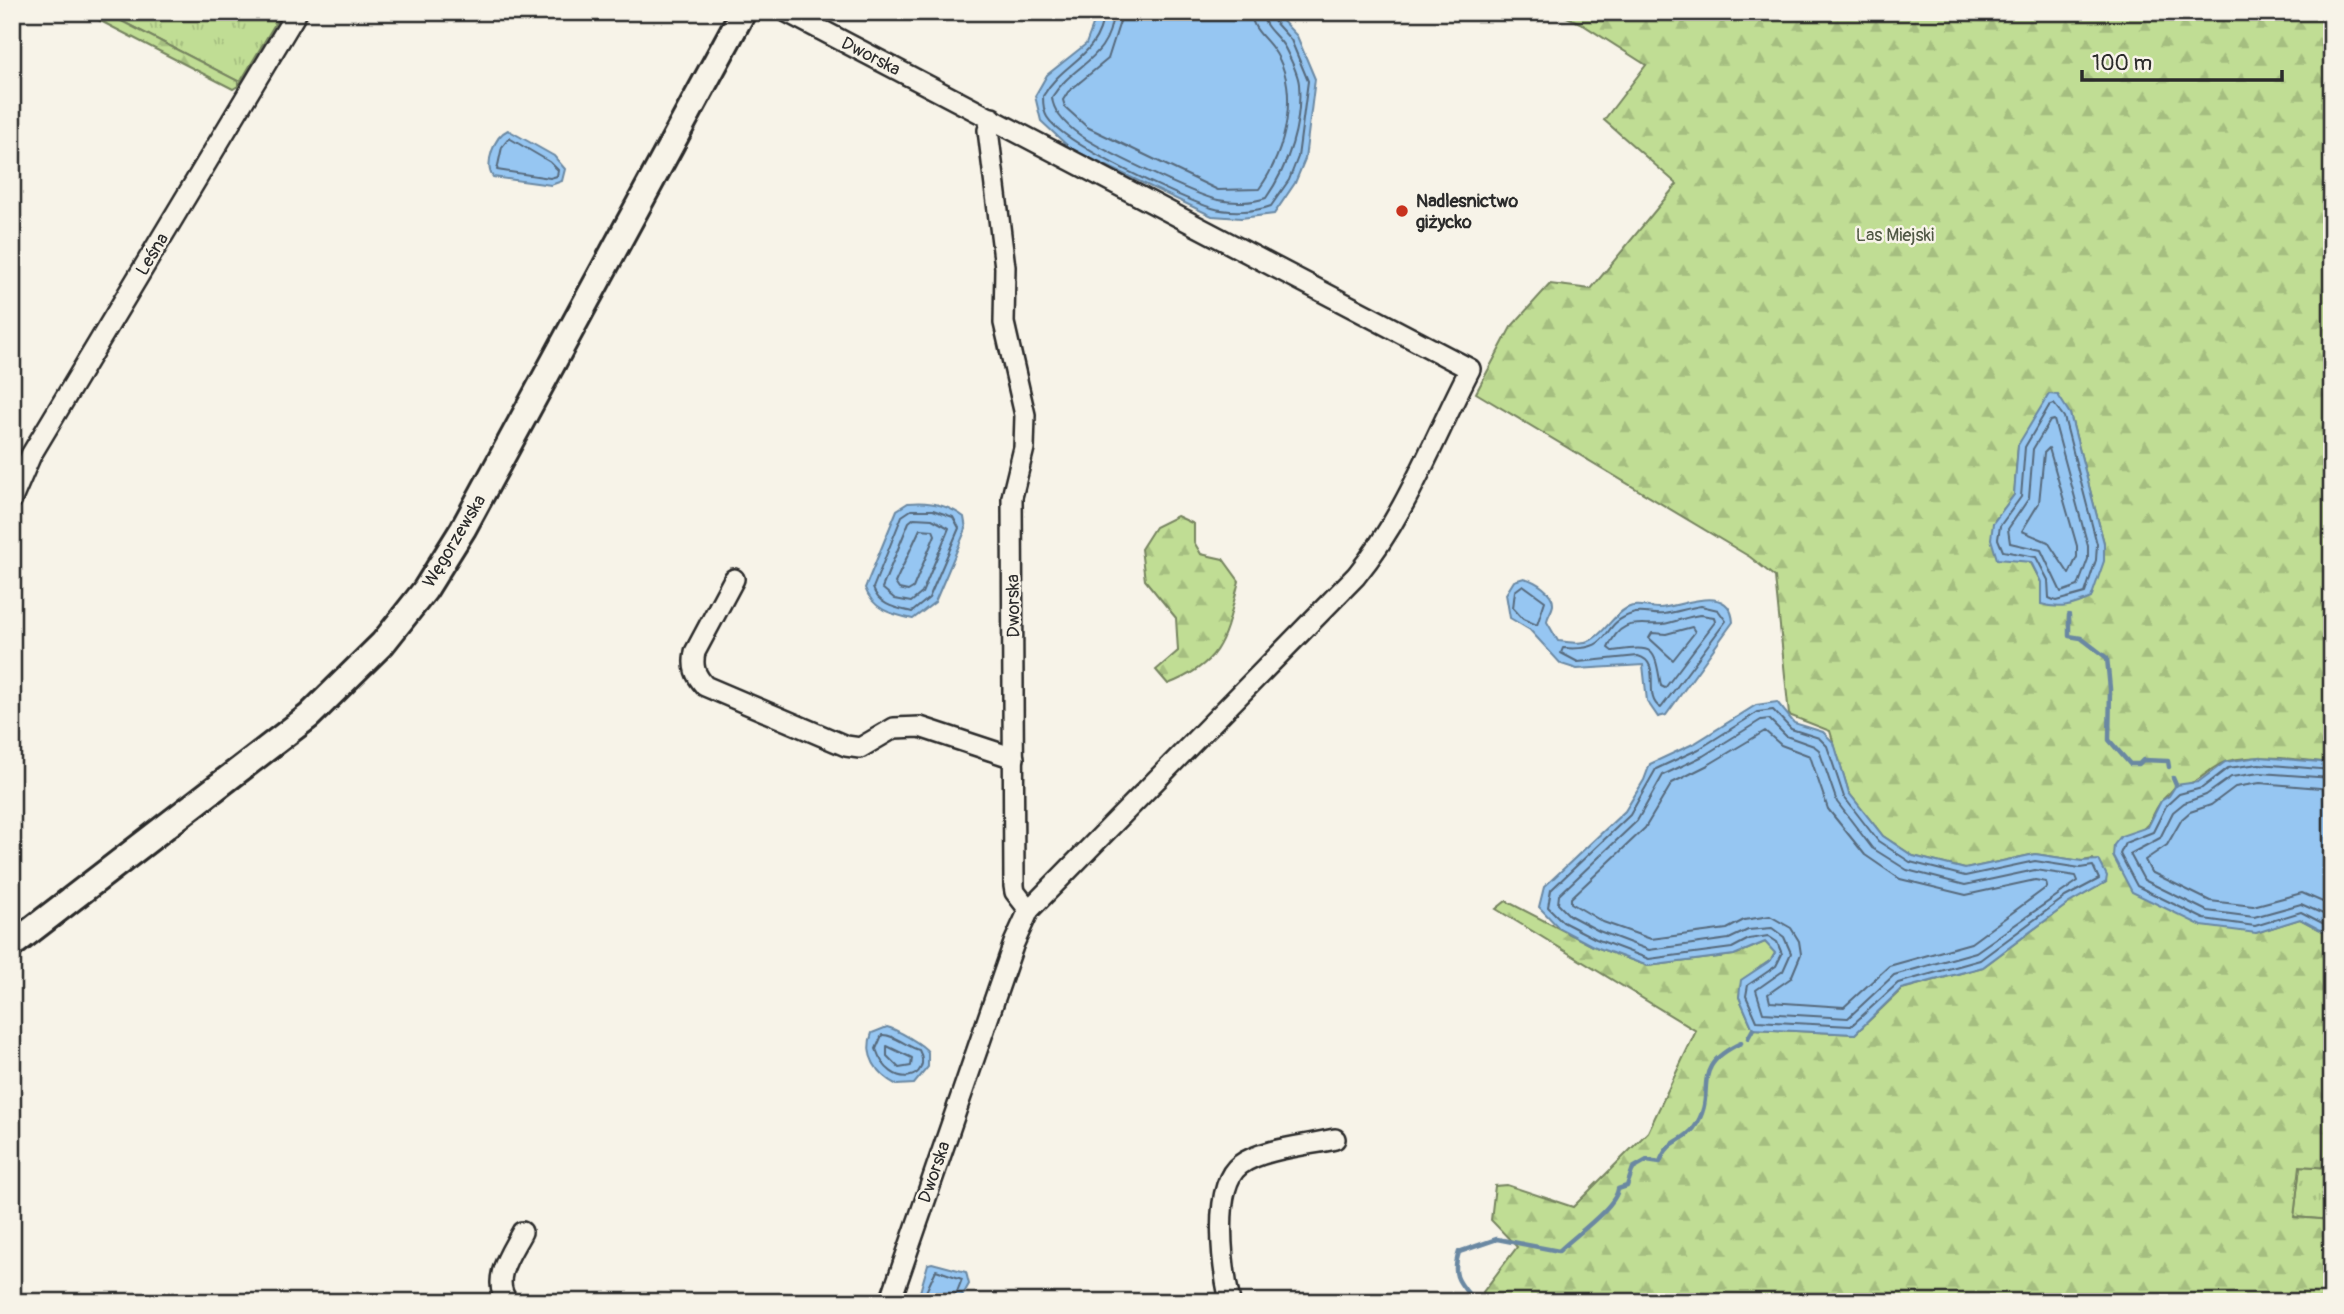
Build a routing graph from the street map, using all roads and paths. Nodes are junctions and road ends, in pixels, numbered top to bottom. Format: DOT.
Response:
graph roads {
  1 [pos="297,12"];
  2 [pos="743,12"];
  3 [pos="787,12"];
  4 [pos="992,118"];
  5 [pos="12,499"];
  6 [pos="734,579"];
  7 [pos="1014,758"];
  8 [pos="1029,910"];
  9 [pos="12,945"];
  10 [pos="1335,1139"];
  11 [pos="522,1232"];
  12 [pos="508,1302"];
  13 [pos="890,1302"];
  14 [pos="1230,1302"];
  1 -- 5 [label="street, Leśna"];
  2 -- 9 [label="main road, Węgorzewska"];
  3 -- 4 [label="street, Dworska"];
  4 -- 7 [label="street, Dworska"];
  4 -- 8 [label="street"];
  6 -- 7 [label="street"];
  7 -- 8 [label="street, Dworska"];
  8 -- 13 [label="street, Dworska"];
  10 -- 14 [label="street"];
  11 -- 12 [label="street"];
}
